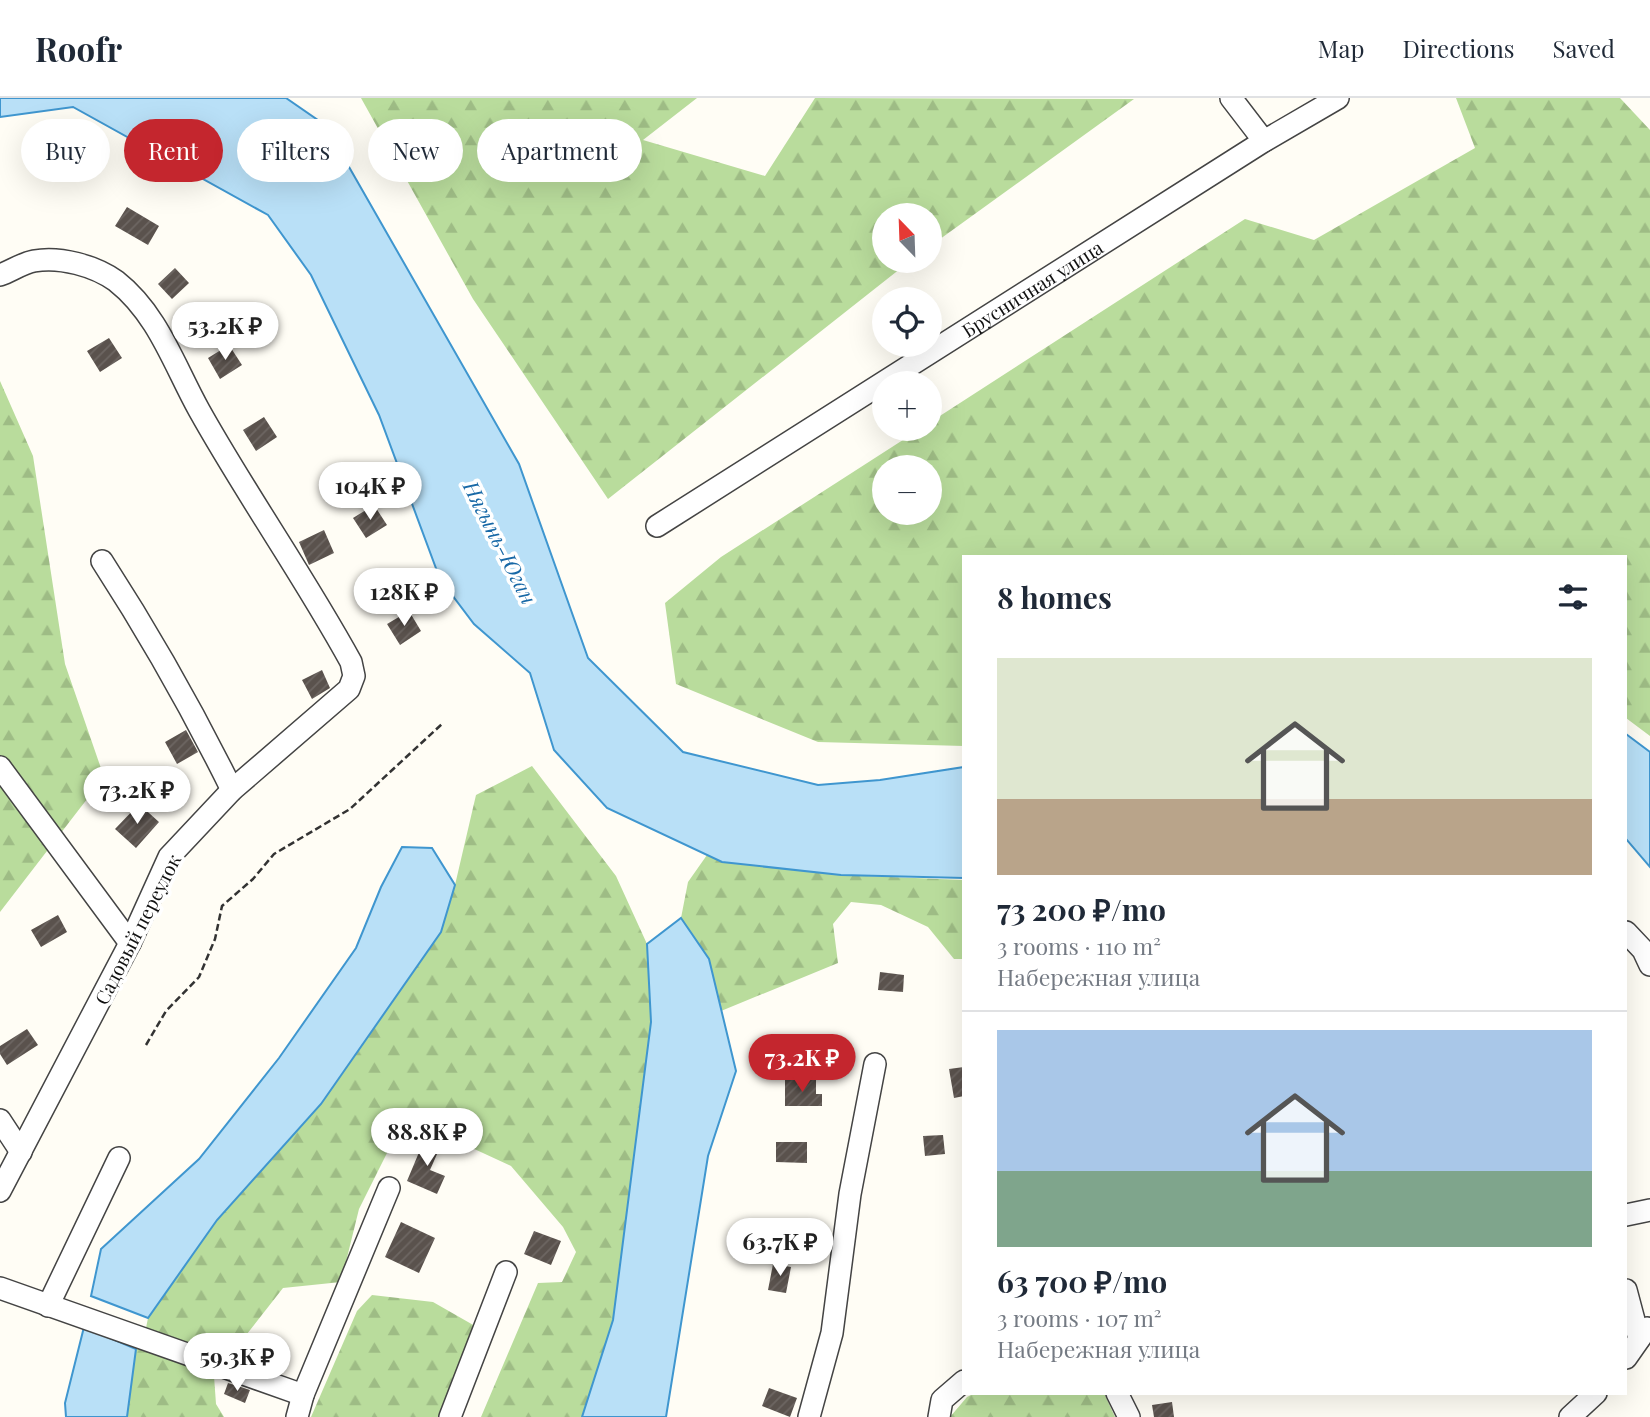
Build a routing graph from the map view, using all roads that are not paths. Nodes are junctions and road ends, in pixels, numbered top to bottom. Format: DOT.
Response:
graph roads {
  1 [pos="1231,98"];
  2 [pos="1338,98"];
  3 [pos="1264,141"];
  4 [pos="0,275"];
  5 [pos="657,526"];
  6 [pos="102,561"];
  7 [pos="0,767"];
  8 [pos="232,790"];
  9 [pos="1627,933"];
  10 [pos="130,943"];
  11 [pos="1650,965"];
  12 [pos="875,1064"];
  13 [pos="0,1120"];
  14 [pos="21,1152"];
  15 [pos="119,1158"];
  16 [pos="389,1188"];
  17 [pos="0,1191"];
  18 [pos="1650,1210"];
  19 [pos="1627,1214"];
  20 [pos="506,1272"];
  21 [pos="0,1288"];
  22 [pos="1627,1292"];
  23 [pos="48,1306"];
  24 [pos="1645,1331"];
  25 [pos="1627,1357"];
  26 [pos="962,1383"];
  27 [pos="303,1395"];
  28 [pos="1118,1395"];
  29 [pos="1594,1395"];
  30 [pos="297,1417"];
  31 [pos="450,1417"];
  32 [pos="809,1417"];
  33 [pos="939,1417"];
  34 [pos="1129,1417"];
  35 [pos="1570,1417"];
  1 -- 3 [label="street"];
  2 -- 3 [label="street, Брусничная улица"];
  3 -- 5 [label="street, Брусничная улица"];
  4 -- 8 [label="street, Садовый переулок"];
  6 -- 8 [label="street"];
  7 -- 10 [label="street"];
  8 -- 10 [label="street, Садовый переулок"];
  9 -- 11 [label="street"];
  10 -- 14 [label="street, Садовый переулок"];
  12 -- 32 [label="street"];
  13 -- 14 [label="street"];
  14 -- 17 [label="street, Садовый переулок"];
  15 -- 23 [label="street"];
  16 -- 27 [label="street"];
  18 -- 19 [label="street"];
  20 -- 31 [label="street"];
  21 -- 23 [label="street"];
  22 -- 24 [label="street"];
  23 -- 27 [label="street"];
  24 -- 25 [label="street"];
  26 -- 33 [label="street"];
  27 -- 30 [label="street"];
  28 -- 34 [label="street"];
  29 -- 35 [label="street"];
}
